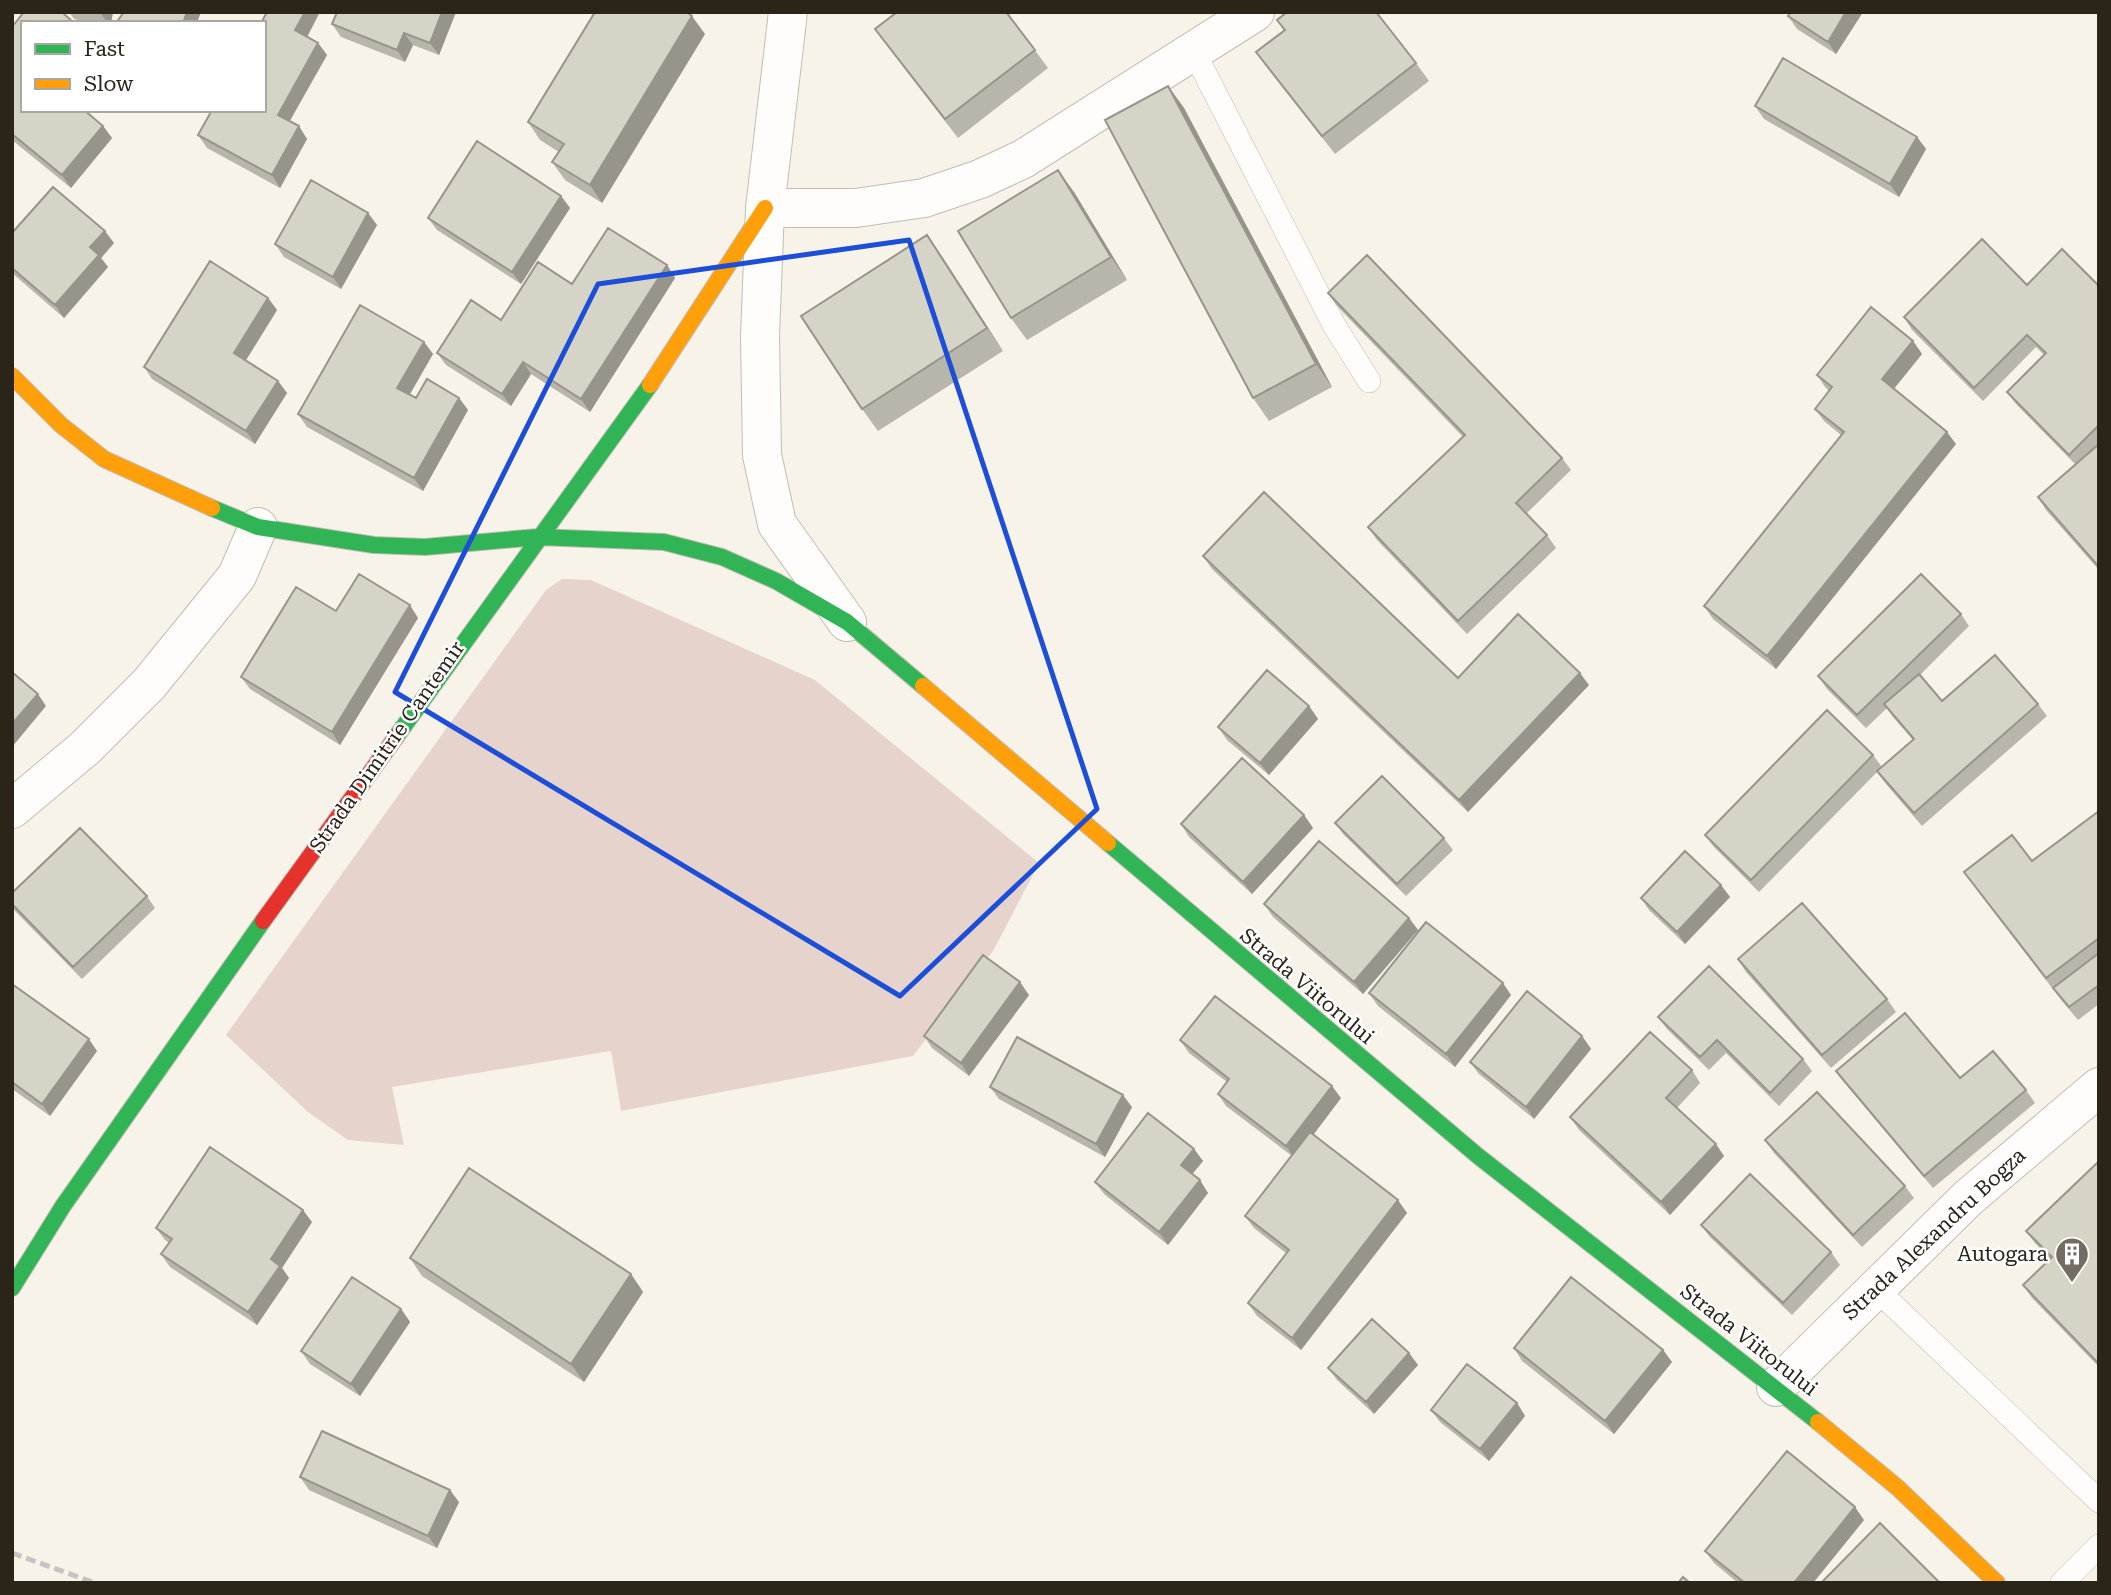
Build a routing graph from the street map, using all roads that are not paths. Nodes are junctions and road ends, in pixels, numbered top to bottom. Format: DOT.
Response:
graph roads {
  1 [pos="788,12"];
  2 [pos="1255,12"];
  3 [pos="1194,52"];
  4 [pos="765,208"];
  5 [pos="12,376"];
  6 [pos="1369,381"];
  7 [pos="258,527"];
  8 [pos="538,537"];
  9 [pos="847,622"];
  10 [pos="12,809"];
  11 [pos="2099,1087"];
  12 [pos="1875,1288"];
  13 [pos="12,1289"];
  14 [pos="1776,1387"];
  15 [pos="2099,1501"];
  16 [pos="2099,1546"];
  17 [pos="1997,1583"];
  18 [pos="2062,1583"];
  1 -- 4 [label="street, Strada Dimitrie Cantemir"];
  2 -- 3 [label="street"];
  3 -- 4 [label="street"];
  3 -- 6 [label="lane"];
  4 -- 8 [label="street, Strada Dimitrie Cantemir"];
  4 -- 9 [label="street, Strada Dimitrie Cantemir"];
  5 -- 7 [label="street, Strada Viitorului"];
  7 -- 8 [label="street, Strada Viitorului"];
  7 -- 10 [label="street"];
  8 -- 9 [label="street, Strada Viitorului"];
  8 -- 13 [label="street, Strada Dimitrie Cantemir"];
  9 -- 14 [label="street, Strada Viitorului"];
  11 -- 12 [label="street, Strada Alexandru Bogza"];
  12 -- 14 [label="street, Strada Alexandru Bogza"];
  12 -- 15 [label="lane"];
  14 -- 17 [label="street, Strada Viitorului"];
  16 -- 18 [label="lane"];
}
